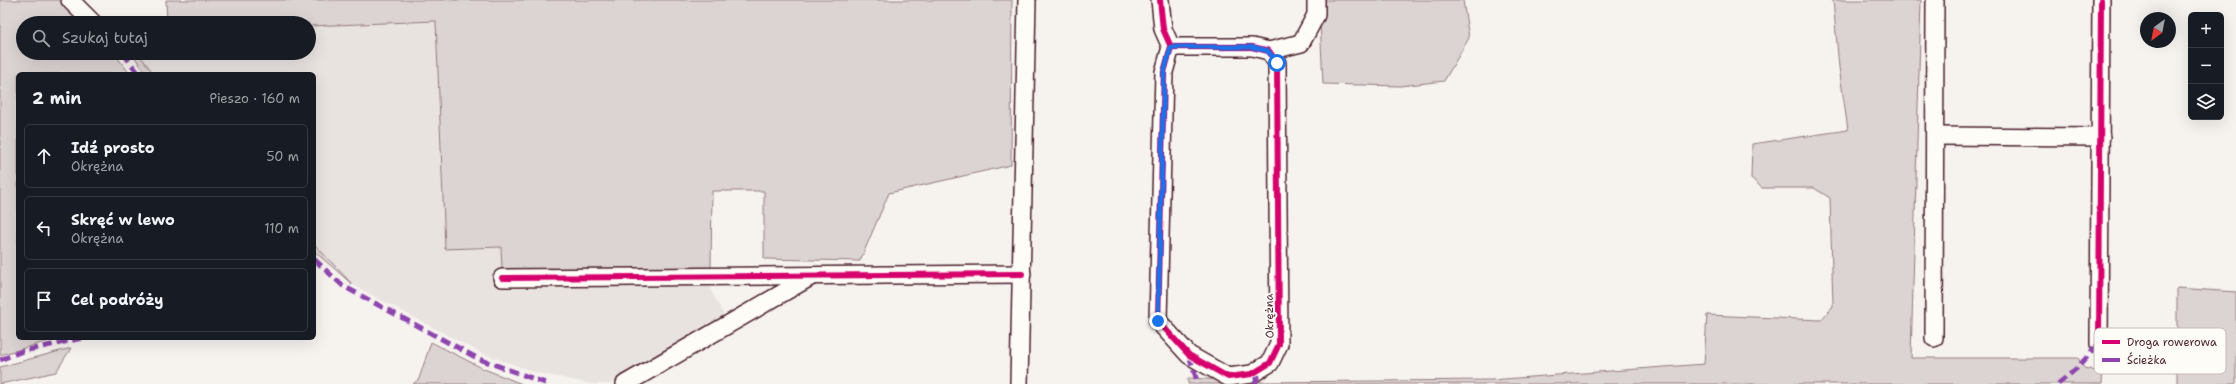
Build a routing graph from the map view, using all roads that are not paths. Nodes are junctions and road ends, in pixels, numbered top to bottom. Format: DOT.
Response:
graph roads {
  1 [pos="70,0"];
  2 [pos="1027,0"];
  3 [pos="1160,0"];
  4 [pos="1316,0"];
  5 [pos="1936,0"];
  6 [pos="2102,0"];
  7 [pos="86,16"];
  8 [pos="1171,47"];
  9 [pos="1268,51"];
  10 [pos="1935,136"];
  11 [pos="2100,137"];
  12 [pos="1022,274"];
  13 [pos="814,275"];
  14 [pos="502,278"];
  15 [pos="2099,328"];
  16 [pos="1934,338"];
  17 [pos="625,384"];
  18 [pos="1019,384"];
  1 -- 7 [label="street"];
  2 -- 12 [label="street"];
  3 -- 8 [label="street"];
  4 -- 9 [label="street"];
  5 -- 10 [label="street"];
  6 -- 11 [label="street"];
  8 -- 9 [label="street"];
  8 -- 9 [label="street, Okrężna"];
  10 -- 11 [label="street"];
  10 -- 16 [label="street"];
  11 -- 15 [label="street"];
  12 -- 13 [label="street"];
  12 -- 18 [label="street"];
  13 -- 14 [label="street"];
  13 -- 17 [label="street"];
}
